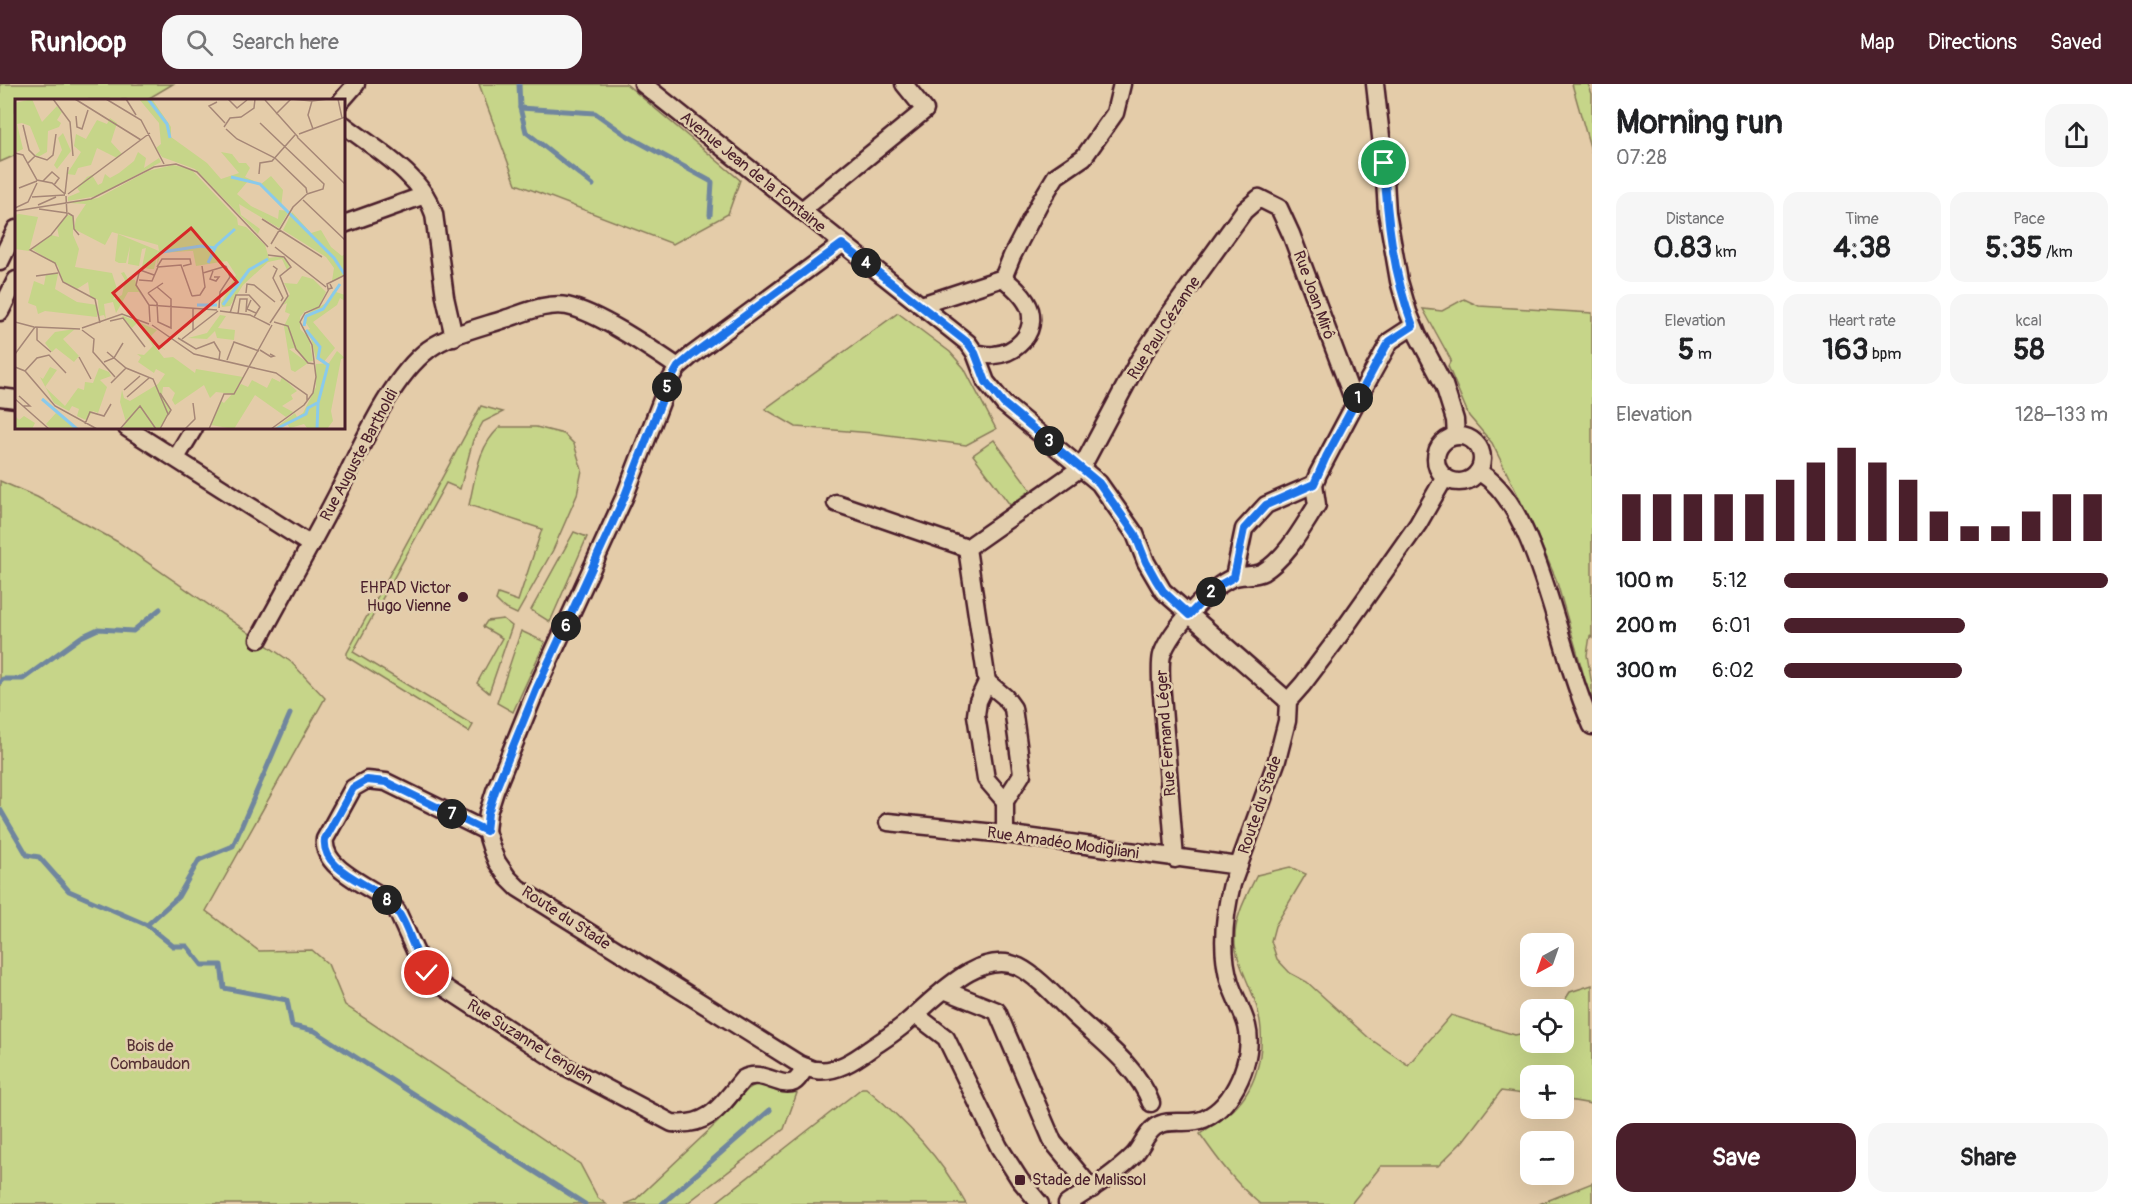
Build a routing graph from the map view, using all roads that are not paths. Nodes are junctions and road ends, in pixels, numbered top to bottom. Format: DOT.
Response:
graph roads {
  1 [pos="356,84"];
  2 [pos="643,84"];
  3 [pos="904,84"];
  4 [pos="1122,84"];
  5 [pos="1375,84"];
  6 [pos="343,99"];
  7 [pos="345,126"];
  8 [pos="425,195"];
  9 [pos="1259,198"];
  10 [pos="801,211"];
  11 [pos="345,224"];
  12 [pos="15,232"];
  13 [pos="842,244"];
  14 [pos="0,262"];
  15 [pos="1002,278"];
  16 [pos="15,282"];
  17 [pos="921,305"];
  18 [pos="0,312"];
  19 [pos="1413,326"];
  20 [pos="454,337"];
  21 [pos="975,353"];
  22 [pos="678,367"];
  23 [pos="0,397"];
  24 [pos="15,399"];
  25 [pos="1355,404"];
  26 [pos="129,429"];
  27 [pos="193,429"];
  28 [pos="1456,436"];
  29 [pos="176,458"];
  30 [pos="1082,467"];
  31 [pos="1478,472"];
  32 [pos="1445,477"];
  33 [pos="1314,484"];
  34 [pos="836,503"];
  35 [pos="311,545"];
  36 [pos="967,549"];
  37 [pos="1234,577"];
  38 [pos="1189,615"];
  39 [pos="259,639"];
  40 [pos="987,682"];
  41 [pos="1288,701"];
  42 [pos="1592,726"];
  43 [pos="1005,801"];
  44 [pos="888,822"];
  45 [pos="486,831"];
  46 [pos="1005,834"];
  47 [pos="1175,859"];
  48 [pos="1239,866"];
  49 [pos="944,990"];
  50 [pos="916,1015"];
  51 [pos="806,1067"];
  52 [pos="1151,1103"];
  53 [pos="1092,1188"];
  54 [pos="1040,1204"];
  55 [pos="1067,1204"];
  1 -- 6 [label="street"];
  2 -- 10 [label="street, Avenue Jean de la Fontaine"];
  3 -- 10 [label="street"];
  4 -- 15 [label="street"];
  5 -- 19 [label="street"];
  7 -- 8 [label="street"];
  8 -- 11 [label="street"];
  8 -- 20 [label="street"];
  9 -- 25 [label="street, Rue Joan Mirô"];
  9 -- 30 [label="street, Rue Paul Cézanne"];
  10 -- 13 [label="street, Avenue Jean de la Fontaine"];
  12 -- 14 [label="street"];
  13 -- 17 [label="street, Avenue Jean de la Fontaine"];
  13 -- 22 [label="street"];
  15 -- 17 [label="street"];
  15 -- 21 [label="street"];
  16 -- 18 [label="street"];
  17 -- 21 [label="street, Avenue Jean de la Fontaine"];
  19 -- 25 [label="street"];
  19 -- 28 [label="street"];
  20 -- 22 [label="street, Rue Auguste Bartholdi"];
  20 -- 35 [label="street, Rue Auguste Bartholdi"];
  21 -- 30 [label="street"];
  22 -- 45 [label="street"];
  23 -- 24 [label="street"];
  25 -- 33 [label="street"];
  26 -- 29 [label="street"];
  27 -- 29 [label="street"];
  28 -- 31 [label="street"];
  28 -- 32 [label="street"];
  29 -- 35 [label="street"];
  30 -- 36 [label="street"];
  30 -- 38 [label="street"];
  31 -- 32 [label="street"];
  31 -- 42 [label="street"];
  32 -- 41 [label="street"];
  33 -- 37 [label="street"];
  33 -- 37 [label="street"];
  34 -- 36 [label="street"];
  35 -- 39 [label="street, Rue Auguste Bartholdi"];
  36 -- 40 [label="street"];
  37 -- 38 [label="street"];
  38 -- 41 [label="street"];
  38 -- 47 [label="street, Rue Fernand Léger"];
  40 -- 43 [label="street"];
  40 -- 43 [label="street"];
  41 -- 48 [label="street, Route du Stade"];
  43 -- 46 [label="street"];
  44 -- 46 [label="street, Rue Amadéo Modigliani"];
  45 -- 51 [label="street, Route du Stade"];
  45 -- 51 [label="street, Rue Suzanne Lenglen"];
  46 -- 47 [label="street, Rue Amadéo Modigliani"];
  47 -- 48 [label="street, Rue Amadéo Modigliani"];
  48 -- 53 [label="street, Route du Stade"];
  49 -- 50 [label="street, Route du Stade"];
  49 -- 52 [label="street, Route du Stade"];
  49 -- 53 [label="street"];
  50 -- 51 [label="street, Route du Stade"];
  50 -- 54 [label="street"];
  53 -- 55 [label="street"];
}
